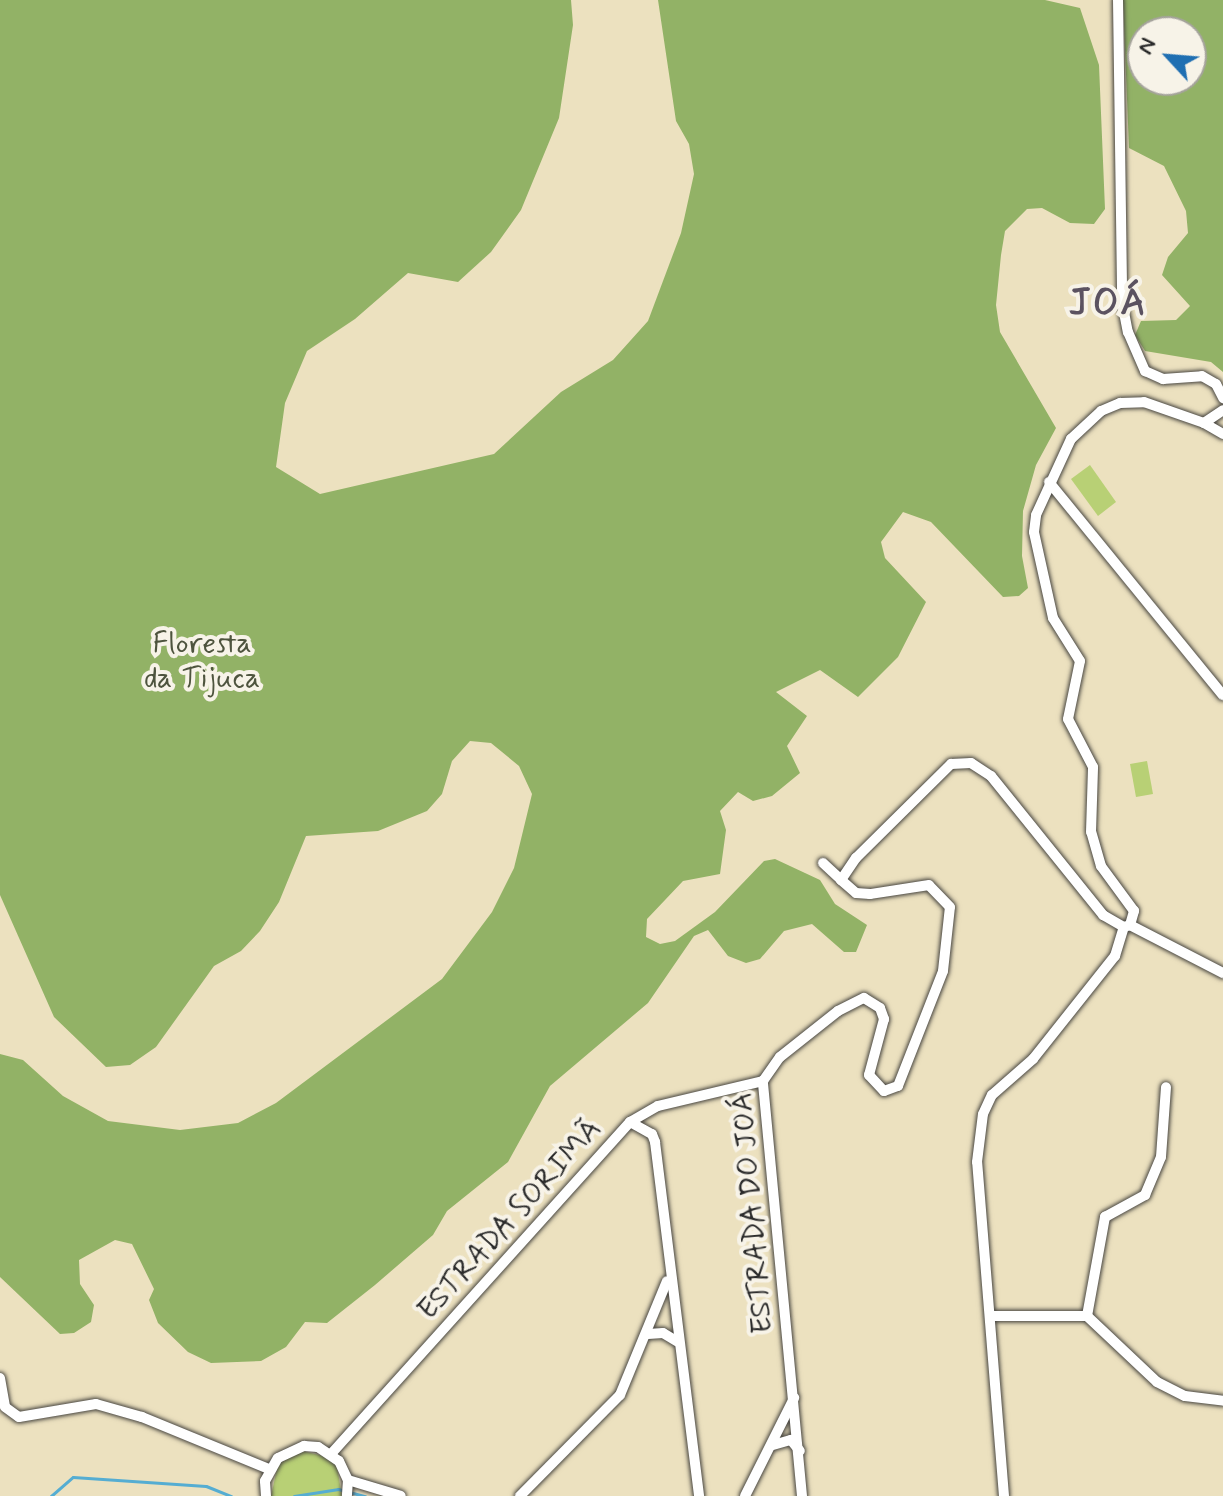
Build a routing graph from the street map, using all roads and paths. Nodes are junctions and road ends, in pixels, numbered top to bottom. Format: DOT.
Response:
graph roads {
  1 [pos="1118,0"];
  2 [pos="1223,397"];
  3 [pos="1223,410"];
  4 [pos="1204,423"];
  5 [pos="1223,434"];
  6 [pos="1049,482"];
  7 [pos="1223,695"];
  8 [pos="823,863"];
  9 [pos="841,880"];
  10 [pos="1127,926"];
  11 [pos="1223,973"];
  12 [pos="763,1081"];
  13 [pos="1166,1087"];
  14 [pos="630,1122"];
  15 [pos="669,1277"];
  16 [pos="992,1316"];
  17 [pos="1087,1316"];
  18 [pos="648,1334"];
  19 [pos="678,1342"];
  20 [pos="0,1378"];
  21 [pos="795,1397"];
  22 [pos="1223,1401"];
  23 [pos="773,1445"];
  24 [pos="801,1452"];
  25 [pos="331,1454"];
  26 [pos="269,1469"];
  27 [pos="348,1481"];
  28 [pos="266,1496"];
  29 [pos="347,1496"];
  30 [pos="401,1496"];
  31 [pos="520,1496"];
  32 [pos="699,1496"];
  33 [pos="745,1496"];
  34 [pos="802,1496"];
  35 [pos="1004,1496"];
  1 -- 2 [label="street"];
  3 -- 4 [label="street"];
  4 -- 5 [label="street"];
  4 -- 6 [label="street"];
  6 -- 7 [label="street"];
  6 -- 10 [label="street"];
  8 -- 9 [label="street"];
  9 -- 10 [label="street"];
  9 -- 12 [label="street, ESTRADA DO JOÁ"];
  10 -- 11 [label="street"];
  10 -- 16 [label="street"];
  12 -- 14 [label="street, ESTRADA SORIMÃ"];
  12 -- 21 [label="street, ESTRADA DO JOÁ"];
  13 -- 17 [label="street"];
  14 -- 15 [label="street"];
  14 -- 25 [label="street, ESTRADA SORIMÃ"];
  15 -- 18 [label="street"];
  15 -- 19 [label="street"];
  16 -- 17 [label="street"];
  16 -- 35 [label="street"];
  17 -- 22 [label="street"];
  18 -- 19 [label="street"];
  18 -- 31 [label="street"];
  19 -- 32 [label="street"];
  20 -- 26 [label="street"];
  21 -- 23 [label="street"];
  21 -- 24 [label="street, ESTRADA DO JOÁ"];
  23 -- 24 [label="street"];
  23 -- 33 [label="street"];
  24 -- 34 [label="street, ESTRADA DO JOÁ"];
  25 -- 26 [label="street"];
  25 -- 27 [label="street"];
  26 -- 28 [label="street"];
  27 -- 29 [label="street"];
  27 -- 30 [label="street"];
}
